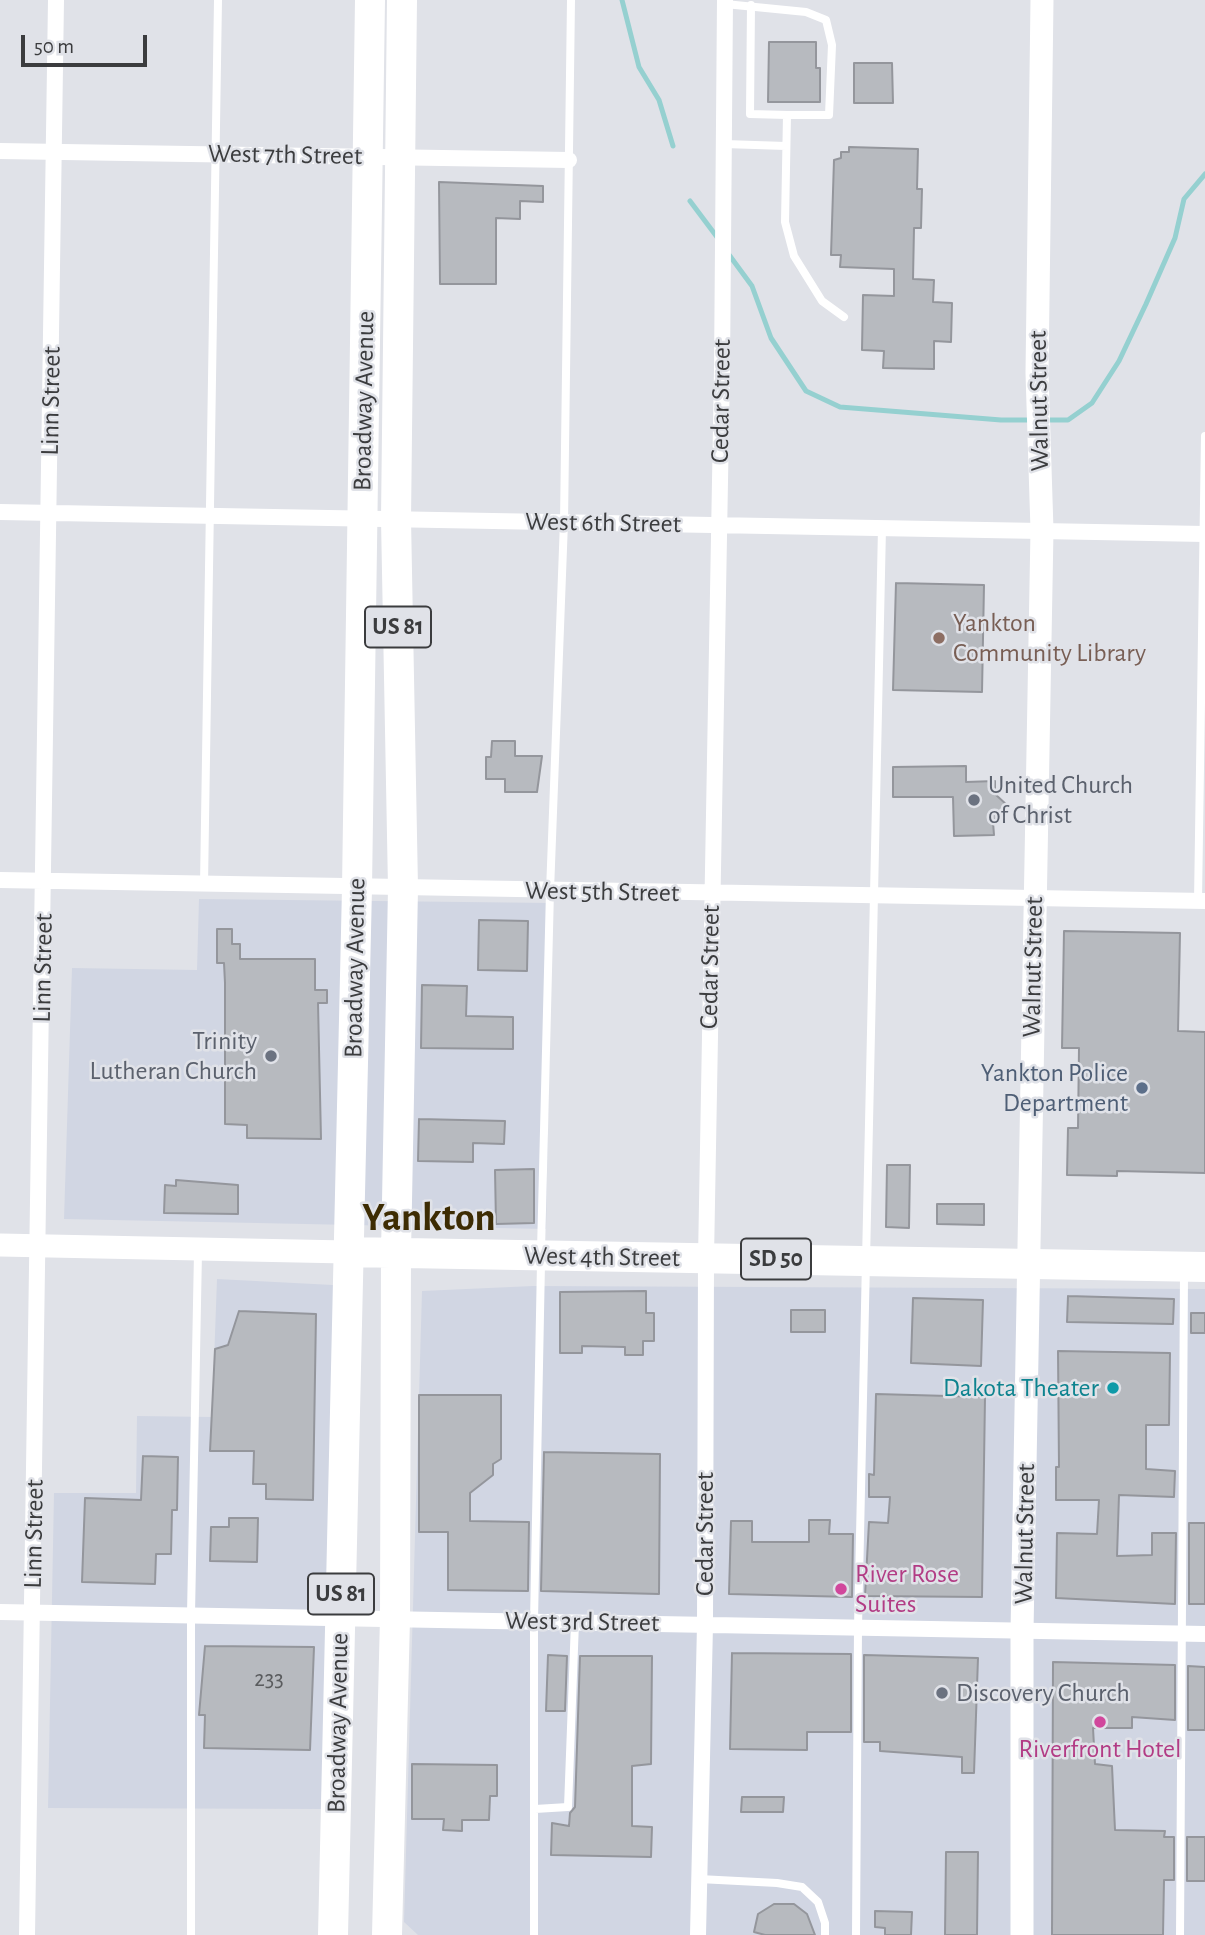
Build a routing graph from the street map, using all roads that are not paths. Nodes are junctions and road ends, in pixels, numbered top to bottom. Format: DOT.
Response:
graph roads {
  1 [pos="56,0"];
  2 [pos="218,0"];
  3 [pos="370,0"];
  4 [pos="402,0"];
  5 [pos="571,0"];
  6 [pos="1042,0"];
  7 [pos="725,2"];
  8 [pos="751,5"];
  9 [pos="787,115"];
  10 [pos="724,144"];
  11 [pos="786,146"];
  12 [pos="0,150"];
  13 [pos="54,151"];
  14 [pos="215,154"];
  15 [pos="369,156"];
  16 [pos="401,156"];
  17 [pos="569,160"];
  18 [pos="844,317"];
  19 [pos="1205,436"];
  20 [pos="0,512"];
  21 [pos="49,513"];
  22 [pos="210,516"];
  23 [pos="362,519"];
  24 [pos="396,519"];
  25 [pos="564,522"];
  26 [pos="718,525"];
  27 [pos="882,528"];
  28 [pos="1042,530"];
  29 [pos="1205,534"];
  30 [pos="0,880"];
  31 [pos="44,881"];
  32 [pos="204,884"];
  33 [pos="357,888"];
  34 [pos="403,888"];
  35 [pos="550,891"];
  36 [pos="711,893"];
  37 [pos="874,896"];
  38 [pos="1034,898"];
  39 [pos="1202,901"];
  40 [pos="0,1245"];
  41 [pos="39,1245"];
  42 [pos="199,1248"];
  43 [pos="347,1252"];
  44 [pos="396,1253"];
  45 [pos="541,1255"];
  46 [pos="706,1258"];
  47 [pos="867,1261"];
  48 [pos="1030,1264"];
  49 [pos="1195,1267"];
  50 [pos="0,1612"];
  51 [pos="33,1613"];
  52 [pos="191,1614"];
  53 [pos="341,1618"];
  54 [pos="395,1618"];
  55 [pos="534,1621"];
  56 [pos="575,1622"];
  57 [pos="705,1625"];
  58 [pos="858,1627"];
  59 [pos="1022,1631"];
  60 [pos="1182,1634"];
  61 [pos="1205,1634"];
  62 [pos="535,1809"];
  63 [pos="699,1879"];
  64 [pos="27,1935"];
  65 [pos="191,1935"];
  66 [pos="333,1935"];
  67 [pos="387,1935"];
  68 [pos="534,1935"];
  69 [pos="698,1935"];
  70 [pos="825,1935"];
  71 [pos="856,1935"];
  72 [pos="1021,1935"];
  73 [pos="1180,1935"];
  1 -- 13 [label="street, Linn Street"];
  2 -- 14 [label="lane"];
  3 -- 15 [label="highway, Broadway Avenue / US 81"];
  4 -- 16 [label="highway, Broadway Avenue / US 81"];
  5 -- 17 [label="lane"];
  6 -- 28 [label="street, Walnut Street"];
  7 -- 8 [label="lane"];
  7 -- 10 [label="street, Cedar Street"];
  8 -- 9 [label="lane"];
  8 -- 9 [label="lane"];
  9 -- 11 [label="lane"];
  10 -- 11 [label="lane"];
  10 -- 26 [label="street, Cedar Street"];
  11 -- 18 [label="lane"];
  12 -- 13 [label="street, West 7th Street"];
  13 -- 14 [label="street, West 7th Street"];
  13 -- 21 [label="street, Linn Street"];
  14 -- 15 [label="street, West 7th Street"];
  14 -- 22 [label="lane"];
  15 -- 16 [label="street, West 7th Street"];
  15 -- 23 [label="highway, Broadway Avenue / US 81"];
  16 -- 17 [label="street, West 7th Street"];
  16 -- 24 [label="highway, Broadway Avenue / US 81"];
  17 -- 25 [label="lane"];
  19 -- 29 [label="lane"];
  20 -- 21 [label="street, West 6th Street"];
  21 -- 22 [label="street, West 6th Street"];
  21 -- 31 [label="street, Linn Street"];
  22 -- 23 [label="street, West 6th Street"];
  22 -- 32 [label="lane"];
  23 -- 24 [label="street, West 6th Street"];
  23 -- 33 [label="highway, Broadway Avenue / US 81"];
  24 -- 25 [label="street, West 6th Street"];
  24 -- 34 [label="highway, Broadway Avenue / US 81"];
  25 -- 26 [label="street, West 6th Street"];
  25 -- 35 [label="lane"];
  26 -- 27 [label="street, West 6th Street"];
  26 -- 36 [label="street, Cedar Street"];
  27 -- 28 [label="street, West 6th Street"];
  27 -- 37 [label="lane"];
  28 -- 29 [label="street, West 6th Street"];
  28 -- 38 [label="street, Walnut Street"];
  29 -- 39 [label="lane"];
  30 -- 31 [label="street, West 5th Street"];
  31 -- 32 [label="street, West 5th Street"];
  31 -- 41 [label="street, Linn Street"];
  32 -- 33 [label="street, West 5th Street"];
  33 -- 34 [label="street, West 5th Street"];
  33 -- 43 [label="highway, Broadway Avenue / US 81"];
  34 -- 35 [label="street, West 5th Street"];
  34 -- 44 [label="highway, Broadway Avenue / US 81"];
  35 -- 36 [label="street, West 5th Street"];
  35 -- 45 [label="lane"];
  36 -- 37 [label="street, West 5th Street"];
  36 -- 46 [label="street, Cedar Street"];
  37 -- 38 [label="street, West 5th Street"];
  37 -- 47 [label="lane"];
  38 -- 39 [label="street, West 5th Street"];
  38 -- 48 [label="street, Walnut Street"];
  40 -- 41 [label="street, West 4th Street"];
  41 -- 42 [label="street, West 4th Street"];
  41 -- 51 [label="street, Linn Street"];
  42 -- 43 [label="street, West 4th Street"];
  42 -- 52 [label="lane"];
  43 -- 44 [label="highway, West 4th Street / SD 50"];
  43 -- 53 [label="highway, Broadway Avenue / US 81"];
  44 -- 45 [label="highway, West 4th Street / SD 50"];
  44 -- 54 [label="highway, Broadway Avenue / US 81"];
  45 -- 46 [label="highway, West 4th Street / SD 50"];
  45 -- 55 [label="lane"];
  46 -- 47 [label="highway, West 4th Street / SD 50"];
  46 -- 57 [label="street, Cedar Street"];
  47 -- 48 [label="highway, West 4th Street / SD 50"];
  47 -- 58 [label="lane"];
  48 -- 49 [label="highway, West 4th Street / SD 50"];
  48 -- 59 [label="street, Walnut Street"];
  49 -- 60 [label="lane"];
  50 -- 51 [label="street, West 3rd Street"];
  51 -- 52 [label="street, West 3rd Street"];
  51 -- 64 [label="street, Linn Street"];
  52 -- 53 [label="street, West 3rd Street"];
  52 -- 65 [label="lane"];
  53 -- 54 [label="street, West 3rd Street"];
  53 -- 66 [label="highway, Broadway Avenue / US 81"];
  54 -- 55 [label="street, West 3rd Street"];
  54 -- 67 [label="highway, Broadway Avenue / US 81"];
  55 -- 56 [label="street, West 3rd Street"];
  55 -- 62 [label="lane"];
  56 -- 57 [label="street, West 3rd Street"];
  56 -- 62 [label="lane"];
  57 -- 58 [label="street, West 3rd Street"];
  57 -- 63 [label="street, Cedar Street"];
  58 -- 59 [label="street, West 3rd Street"];
  58 -- 71 [label="lane"];
  59 -- 60 [label="street, West 3rd Street"];
  59 -- 72 [label="street, Walnut Street"];
  60 -- 61 [label="street, West 3rd Street"];
  60 -- 73 [label="lane"];
  62 -- 68 [label="lane"];
  63 -- 69 [label="street, Cedar Street"];
  63 -- 70 [label="lane"];
}
